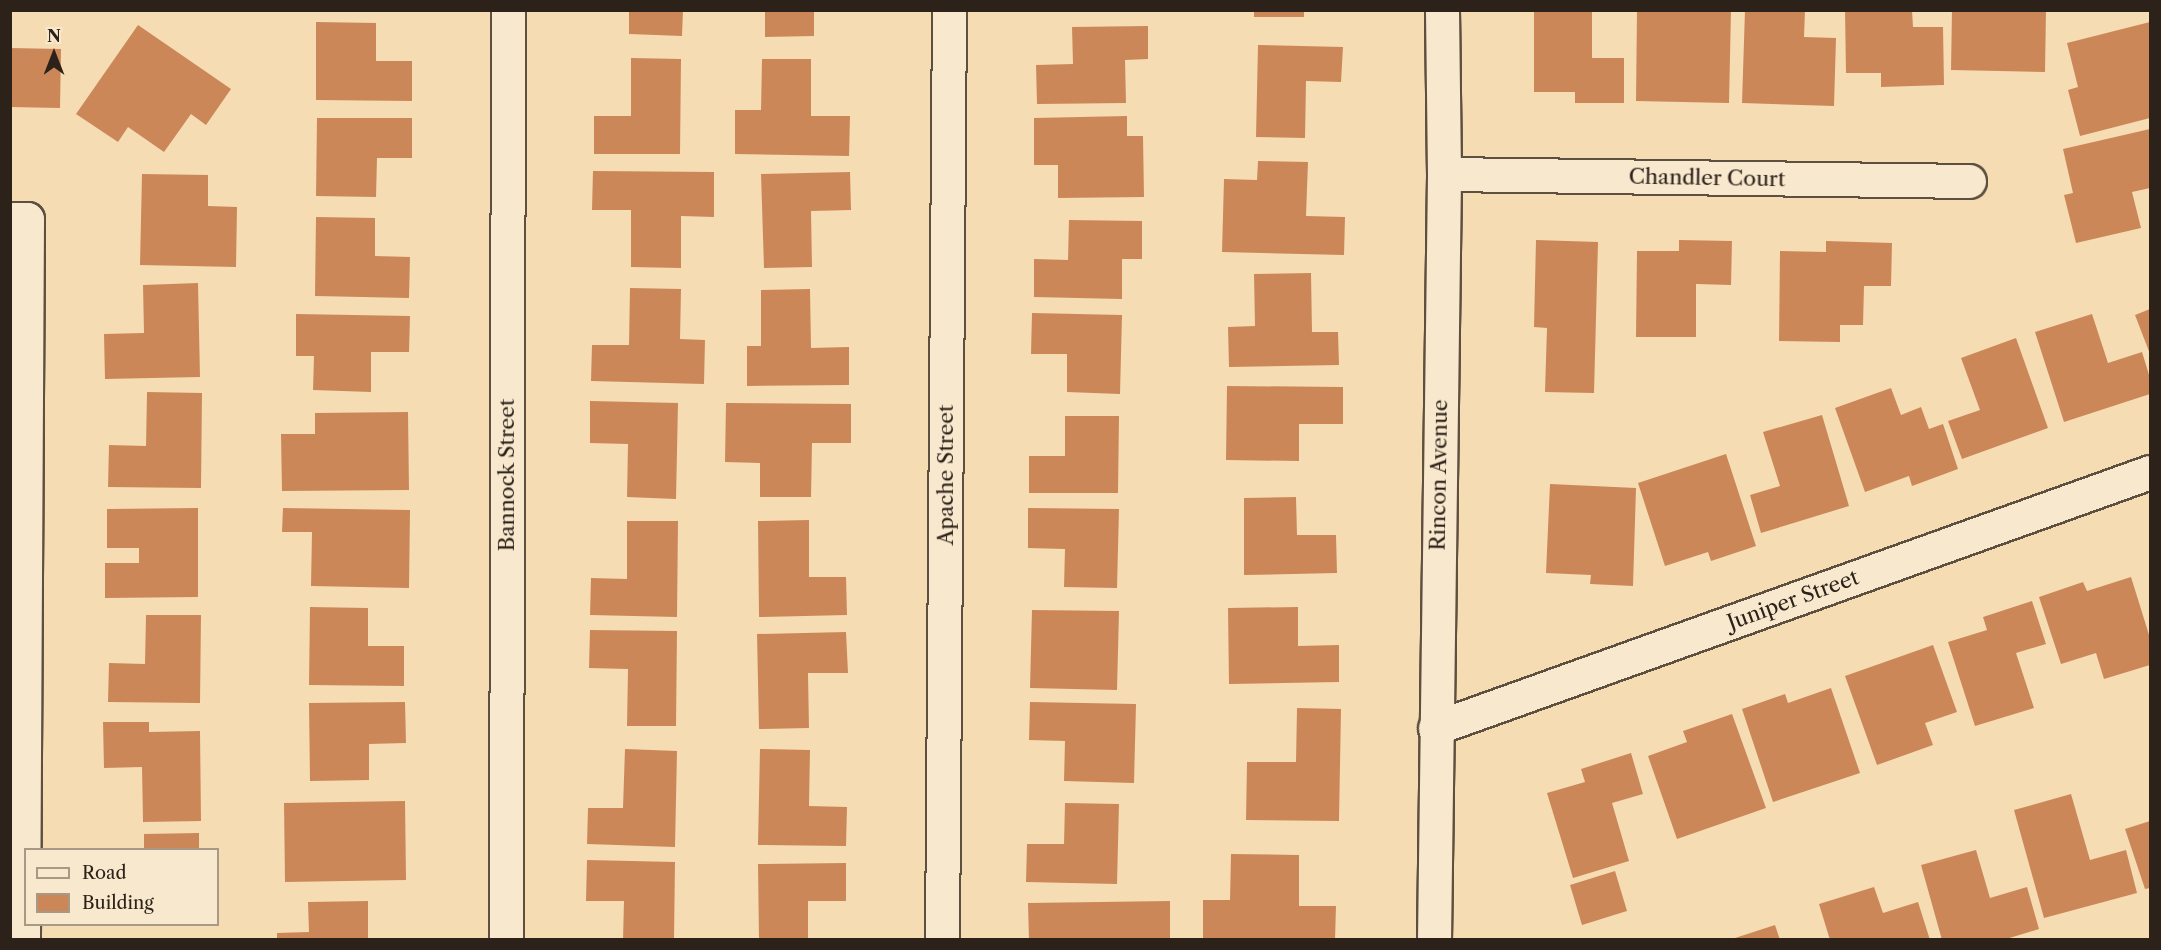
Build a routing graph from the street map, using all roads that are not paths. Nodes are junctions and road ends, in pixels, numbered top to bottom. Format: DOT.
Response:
graph roads {
  1 [pos="508,10"];
  2 [pos="949,10"];
  3 [pos="1442,10"];
  4 [pos="1444,174"];
  5 [pos="1969,181"];
  6 [pos="19,219"];
  7 [pos="2151,472"];
  8 [pos="18,680"];
  9 [pos="1435,728"];
  10 [pos="23,939"];
  11 [pos="506,939"];
  12 [pos="942,939"];
  13 [pos="1434,939"];
  1 -- 11 [label="street, Bannock Street"];
  2 -- 12 [label="street, Apache Street"];
  3 -- 4 [label="street, Rincon Avenue"];
  4 -- 5 [label="street, Chandler Court"];
  4 -- 9 [label="street, Rincon Avenue"];
  6 -- 8 [label="street"];
  7 -- 9 [label="street, Juniper Street"];
  8 -- 10 [label="street"];
  9 -- 13 [label="street, Rincon Avenue"];
}
